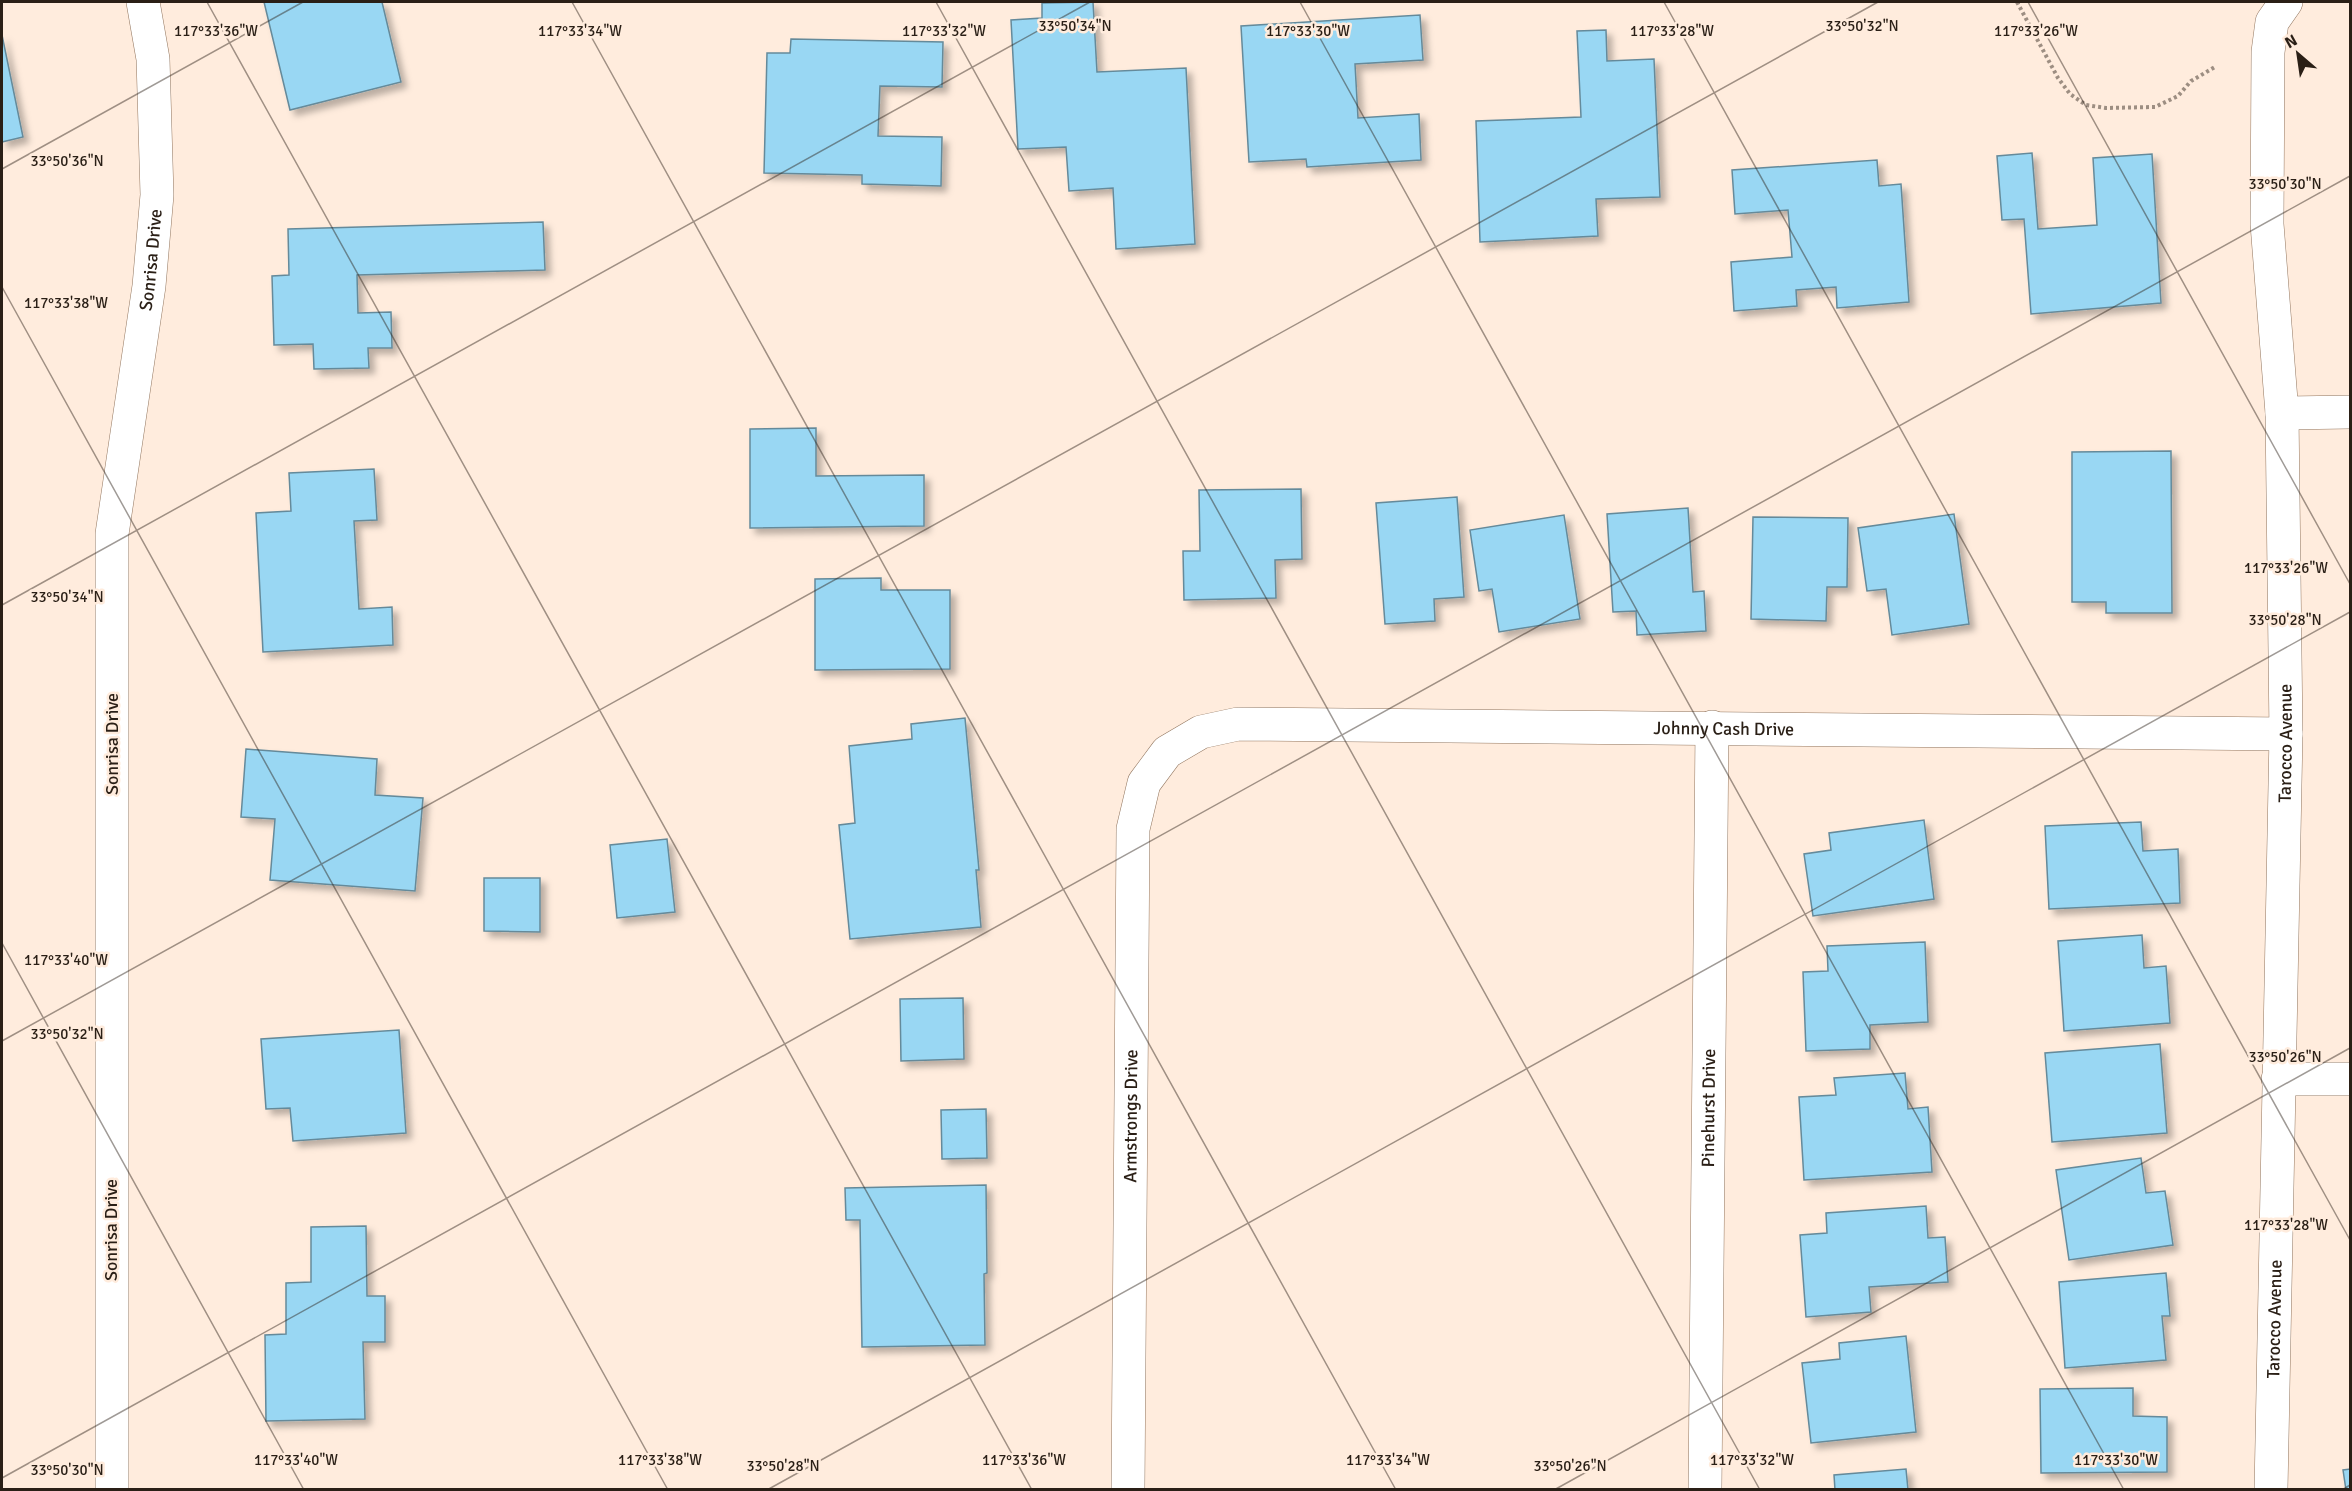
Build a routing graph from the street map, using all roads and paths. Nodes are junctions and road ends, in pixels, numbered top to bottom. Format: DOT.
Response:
graph roads {
  1 [pos="143,2"];
  2 [pos="2017,2"];
  3 [pos="2286,2"];
  4 [pos="2215,67"];
  5 [pos="2350,412"];
  6 [pos="2282,413"];
  7 [pos="1713,727"];
  8 [pos="2286,734"];
  9 [pos="1167,752"];
  10 [pos="2278,1078"];
  11 [pos="2350,1079"];
  12 [pos="111,1490"];
  13 [pos="1128,1490"];
  14 [pos="1705,1490"];
  15 [pos="2271,1490"];
  1 -- 12 [label="street, Sonrisa Drive"];
  2 -- 4 [label="path"];
  3 -- 6 [label="street, Tarocco Avenue"];
  5 -- 6 [label="street"];
  6 -- 8 [label="street, Tarocco Avenue"];
  7 -- 8 [label="street, Johnny Cash Drive"];
  7 -- 9 [label="street, Johnny Cash Drive"];
  7 -- 14 [label="street, Pinehurst Drive"];
  8 -- 10 [label="street, Tarocco Avenue"];
  9 -- 13 [label="street, Armstrongs Drive"];
  10 -- 11 [label="street"];
  10 -- 15 [label="street, Tarocco Avenue"];
}
